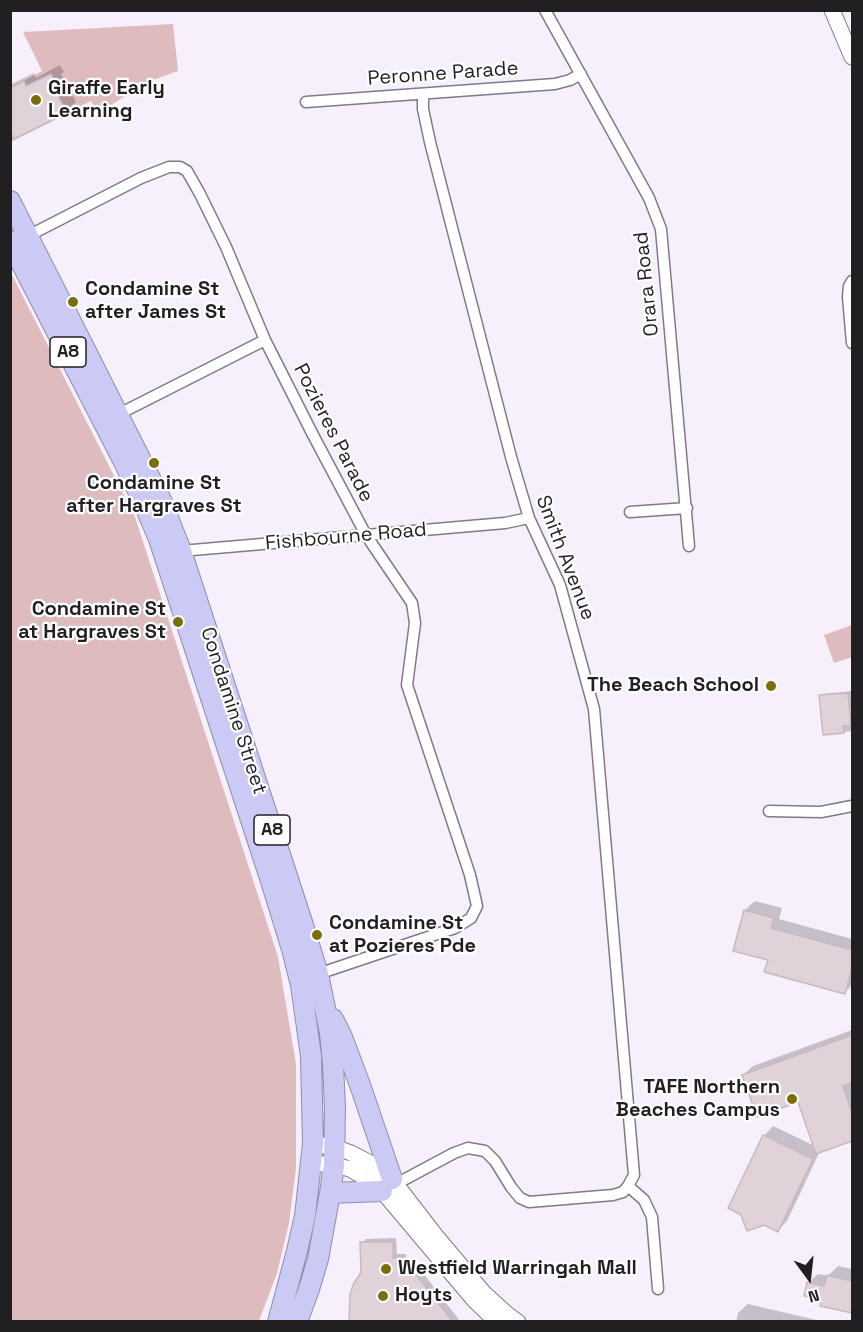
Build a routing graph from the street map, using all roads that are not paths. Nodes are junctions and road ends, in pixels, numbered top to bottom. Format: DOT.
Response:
graph roads {
  1 [pos="545,10"];
  2 [pos="832,11"];
  3 [pos="852,57"];
  4 [pos="581,74"];
  5 [pos="423,94"];
  6 [pos="306,102"];
  7 [pos="10,201"];
  8 [pos="17,240"];
  9 [pos="852,281"];
  10 [pos="266,340"];
  11 [pos="852,343"];
  12 [pos="119,414"];
  13 [pos="687,508"];
  14 [pos="630,512"];
  15 [pos="529,518"];
  16 [pos="366,535"];
  17 [pos="689,546"];
  18 [pos="172,552"];
  19 [pos="852,806"];
  20 [pos="769,811"];
  21 [pos="318,974"];
  22 [pos="324,1004"];
  23 [pos="312,1154"];
  24 [pos="334,1156"];
  25 [pos="390,1185"];
  26 [pos="628,1186"];
  27 [pos="330,1193"];
  28 [pos="658,1289"];
  29 [pos="278,1322"];
  30 [pos="297,1322"];
  31 [pos="497,1322"];
  32 [pos="518,1322"];
  1 -- 4 [label="street, Orara Road"];
  2 -- 3 [label="street"];
  4 -- 5 [label="street, Peronne Parade"];
  4 -- 13 [label="street, Orara Road"];
  5 -- 6 [label="street, Peronne Parade"];
  5 -- 15 [label="street, Smith Avenue"];
  7 -- 8 [label="highway, Condamine Street / A8"];
  8 -- 10 [label="street, Pozieres Parade"];
  8 -- 12 [label="highway, Condamine Street / A8"];
  8 -- 18 [label="highway, Condamine Street / A8"];
  9 -- 11 [label="street"];
  10 -- 12 [label="street"];
  10 -- 16 [label="street, Pozieres Parade"];
  12 -- 18 [label="highway, Condamine Street / A8"];
  13 -- 14 [label="street"];
  13 -- 17 [label="street, Orara Road"];
  15 -- 16 [label="street, Fishbourne Road"];
  15 -- 26 [label="street, Smith Avenue"];
  16 -- 18 [label="street, Fishbourne Road"];
  16 -- 21 [label="street, Pozieres Parade"];
  18 -- 21 [label="highway, Condamine Street / A8"];
  18 -- 23 [label="highway, Condamine Street / A8"];
  19 -- 20 [label="street"];
  21 -- 22 [label="highway, Condamine Street / A8"];
  22 -- 24 [label="highway, Condamine Street / A8"];
  22 -- 25 [label="highway"];
  23 -- 24 [label="street"];
  23 -- 29 [label="highway, Condamine Street / A8"];
  24 -- 25 [label="street"];
  24 -- 27 [label="highway, Condamine Street / A8"];
  25 -- 26 [label="street"];
  25 -- 27 [label="highway"];
  25 -- 31 [label="street"];
  25 -- 32 [label="street"];
  26 -- 28 [label="street"];
  27 -- 30 [label="highway, Condamine Street / A8"];
}
